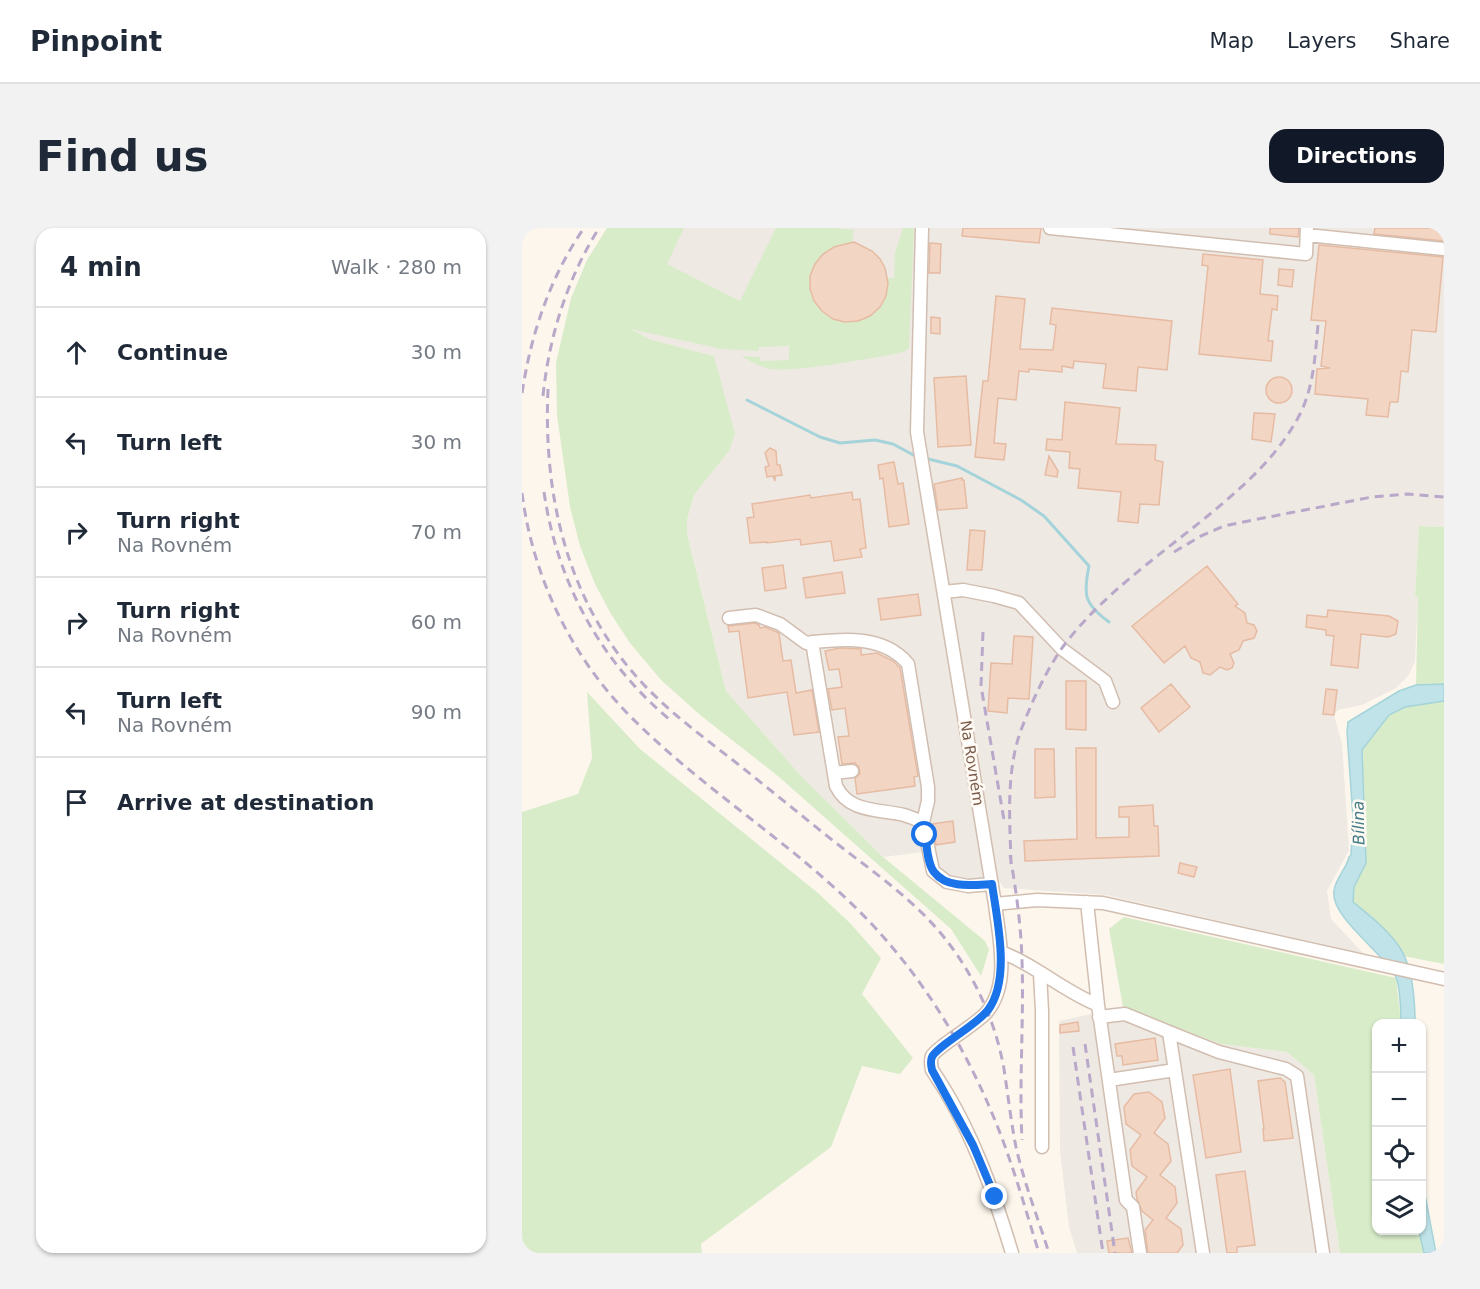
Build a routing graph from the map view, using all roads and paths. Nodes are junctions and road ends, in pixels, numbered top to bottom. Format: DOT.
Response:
graph roads {
  1 [pos="922,228"];
  2 [pos="1050,228"];
  3 [pos="1307,231"];
  4 [pos="1444,249"];
  5 [pos="944,592"];
  6 [pos="729,618"];
  7 [pos="812,642"];
  8 [pos="1113,702"];
  9 [pos="852,771"];
  10 [pos="834,773"];
  11 [pos="923,822"];
  12 [pos="992,884"];
  13 [pos="1087,902"];
  14 [pos="995,904"];
  15 [pos="1000,952"];
  16 [pos="1040,973"];
  17 [pos="1444,979"];
  18 [pos="1098,1011"];
  19 [pos="1169,1032"];
  20 [pos="1175,1070"];
  21 [pos="1108,1080"];
  22 [pos="1042,1147"];
  23 [pos="1012,1253"];
  24 [pos="1140,1253"];
  25 [pos="1203,1253"];
  26 [pos="1323,1253"];
  1 -- 5 [label="street, Na Rovném"];
  2 -- 3 [label="street"];
  3 -- 4 [label="street"];
  5 -- 8 [label="street"];
  5 -- 12 [label="street, Na Rovném"];
  6 -- 7 [label="street"];
  7 -- 10 [label="street"];
  7 -- 11 [label="street"];
  9 -- 10 [label="street"];
  10 -- 11 [label="street"];
  11 -- 12 [label="street"];
  12 -- 14 [label="street, Na Rovném"];
  13 -- 14 [label="street"];
  13 -- 17 [label="street"];
  13 -- 18 [label="street"];
  14 -- 15 [label="street, Na Rovném"];
  15 -- 16 [label="street"];
  15 -- 23 [label="street, Na Rovném"];
  16 -- 18 [label="street"];
  16 -- 22 [label="street"];
  18 -- 19 [label="street"];
  18 -- 21 [label="street"];
  19 -- 20 [label="street"];
  19 -- 26 [label="street"];
  20 -- 21 [label="street"];
  20 -- 25 [label="street"];
  21 -- 24 [label="street"];
}
